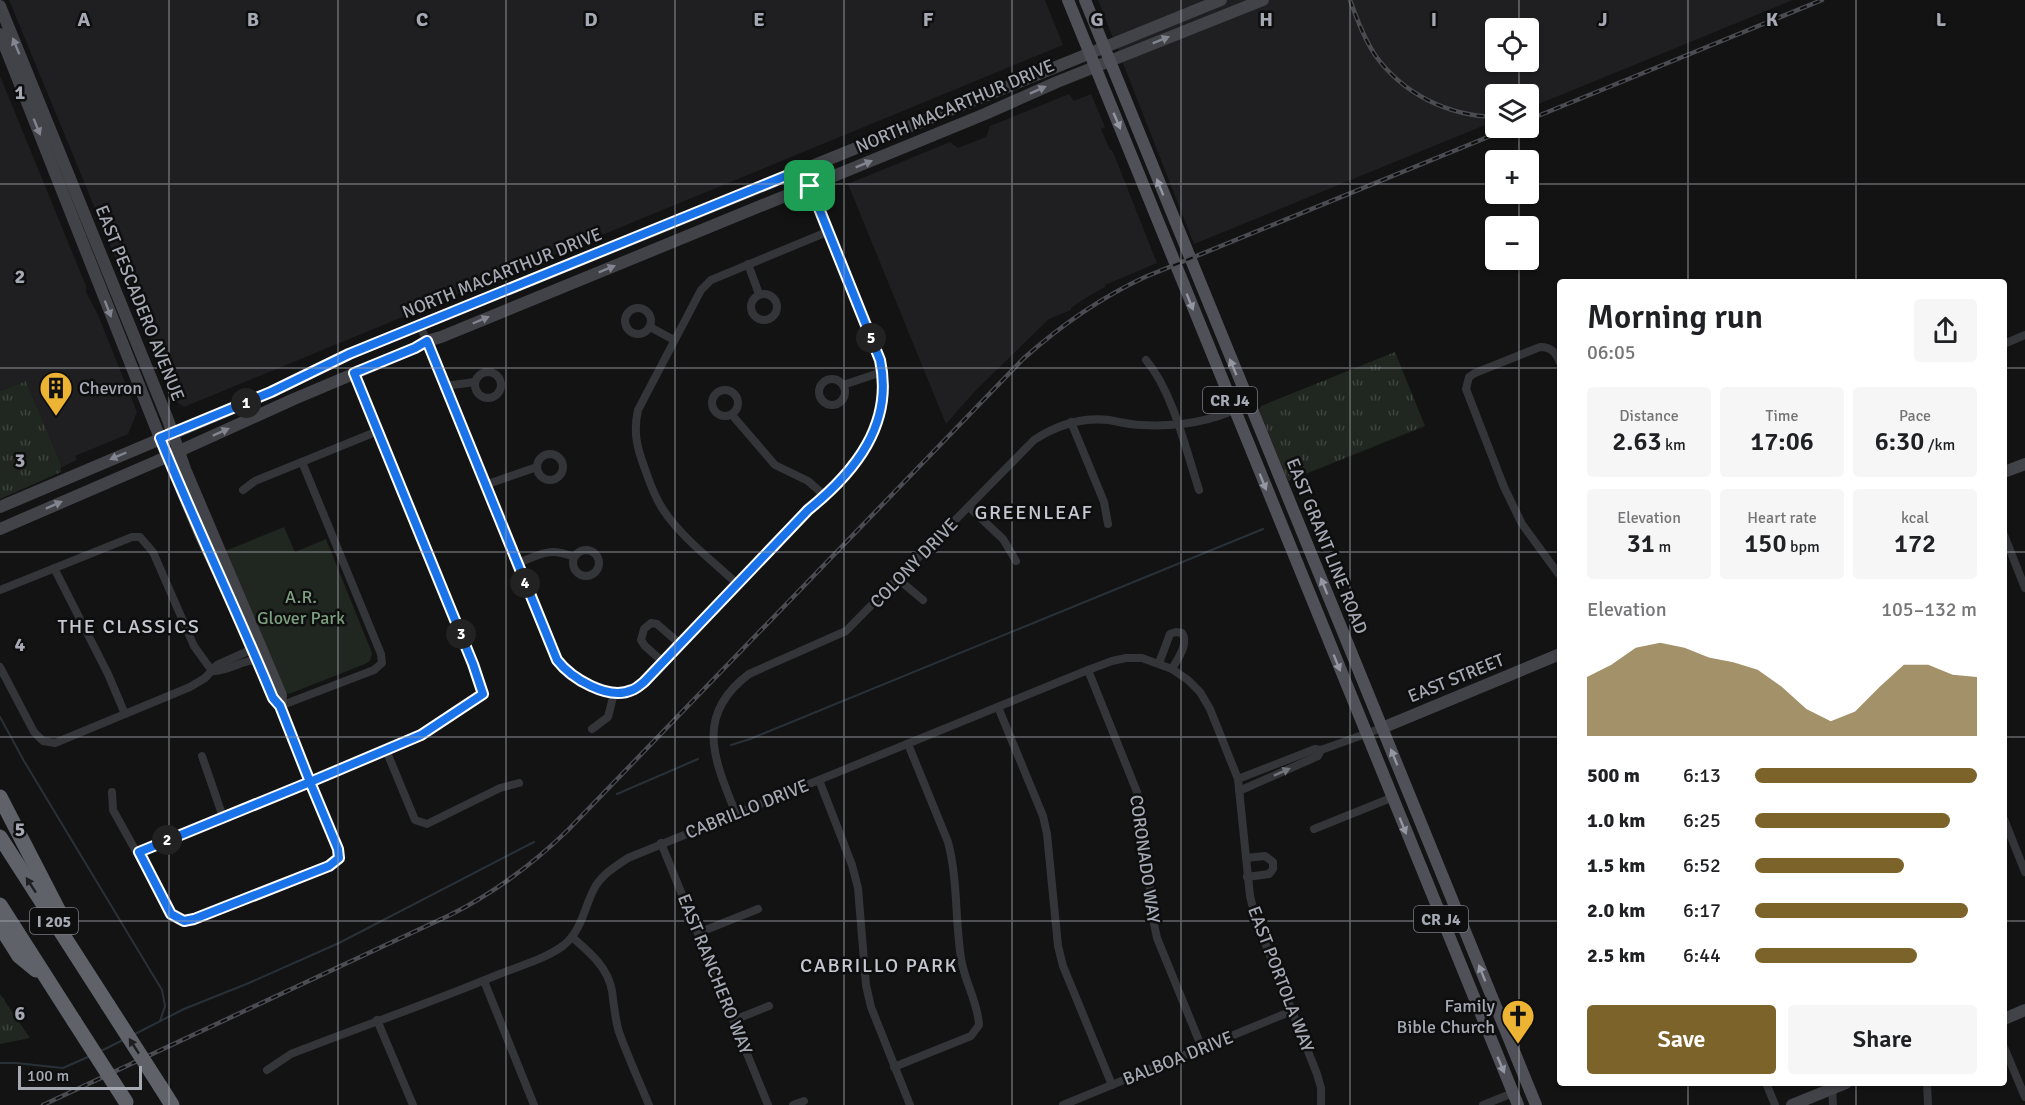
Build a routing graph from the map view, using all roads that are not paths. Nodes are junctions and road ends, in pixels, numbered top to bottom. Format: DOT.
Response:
graph roads {
  1 [pos="1068,0"];
  2 [pos="1085,0"];
  3 [pos="1221,0"];
  4 [pos="1263,0"];
  5 [pos="0,6"];
  6 [pos="0,34"];
  7 [pos="1104,47"];
  8 [pos="1089,52"];
  9 [pos="1110,61"];
  10 [pos="1095,67"];
  11 [pos="803,169"];
  12 [pos="810,186"];
  13 [pos="827,232"];
  14 [pos="747,264"];
  15 [pos="759,294"];
  16 [pos="420,325"];
  17 [pos="650,327"];
  18 [pos="2025,335"];
  19 [pos="674,340"];
  20 [pos="427,341"];
  21 [pos="2007,343"];
  22 [pos="1557,354"];
  23 [pos="1146,360"];
  24 [pos="882,372"];
  25 [pos="354,373"];
  26 [pos="475,382"];
  27 [pos="843,385"];
  28 [pos="445,386"];
  29 [pos="1249,402"];
  30 [pos="1235,411"];
  31 [pos="732,414"];
  32 [pos="1071,422"];
  33 [pos="1178,424"];
  34 [pos="378,431"];
  35 [pos="166,436"];
  36 [pos="173,454"];
  37 [pos="302,462"];
  38 [pos="2025,464"];
  39 [pos="537,467"];
  40 [pos="2007,471"];
  41 [pos="485,485"];
  42 [pos="243,490"];
  43 [pos="1199,490"];
  44 [pos="825,496"];
  45 [pos="0,507"];
  46 [pos="969,507"];
  47 [pos="1108,524"];
  48 [pos="0,529"];
  49 [pos="2007,543"];
  50 [pos="574,557"];
  51 [pos="1016,561"];
  52 [pos="518,563"];
  53 [pos="54,568"];
  54 [pos="1557,572"];
  55 [pos="898,579"];
  56 [pos="737,584"];
  57 [pos="2025,588"];
  58 [pos="0,590"];
  59 [pos="923,600"];
  60 [pos="680,644"];
  61 [pos="251,646"];
  62 [pos="1557,655"];
  63 [pos="257,660"];
  64 [pos="663,662"];
  65 [pos="1159,663"];
  66 [pos="0,667"];
  67 [pos="1172,669"];
  68 [pos="1088,670"];
  69 [pos="212,671"];
  70 [pos="614,693"];
  71 [pos="280,706"];
  72 [pos="998,707"];
  73 [pos="125,714"];
  74 [pos="1382,728"];
  75 [pos="592,729"];
  76 [pos="1365,733"];
  77 [pos="909,744"];
  78 [pos="386,750"];
  79 [pos="1321,750"];
  80 [pos="202,756"];
  81 [pos="1238,779"];
  82 [pos="819,780"];
  83 [pos="310,782"];
  84 [pos="519,783"];
  85 [pos="1239,791"];
  86 [pos="112,792"];
  87 [pos="0,797"];
  88 [pos="1391,798"];
  89 [pos="736,814"];
  90 [pos="223,817"];
  91 [pos="2007,827"];
  92 [pos="1314,829"];
  93 [pos="0,837"];
  94 [pos="662,843"];
  95 [pos="139,852"];
  96 [pos="1246,858"];
  97 [pos="2025,872"];
  98 [pos="1247,877"];
  99 [pos="0,904"];
  100 [pos="758,909"];
  101 [pos="0,926"];
  102 [pos="698,933"];
  103 [pos="572,937"];
  104 [pos="82,966"];
  105 [pos="484,981"];
  106 [pos="50,983"];
  107 [pos="769,1006"];
  108 [pos="2025,1010"];
  109 [pos="1292,1011"];
  110 [pos="2007,1018"];
  111 [pos="376,1020"];
  112 [pos="734,1020"];
  113 [pos="1202,1048"];
  114 [pos="2007,1054"];
  115 [pos="894,1066"];
  116 [pos="267,1070"];
  117 [pos="1112,1085"];
  118 [pos="1767,1086"];
  119 [pos="1838,1086"];
  120 [pos="1928,1086"];
  121 [pos="1832,1088"];
  122 [pos="1513,1093"];
  123 [pos="2025,1097"];
  124 [pos="804,1101"];
  125 [pos="127,1103"];
  126 [pos="172,1105"];
  127 [pos="413,1105"];
  128 [pos="534,1105"];
  129 [pos="649,1105"];
  130 [pos="768,1105"];
  131 [pos="792,1105"];
  132 [pos="910,1105"];
  133 [pos="1063,1105"];
  134 [pos="1321,1105"];
  135 [pos="1483,1105"];
  136 [pos="1518,1105"];
  137 [pos="1536,1105"];
  138 [pos="1775,1105"];
  139 [pos="1792,1105"];
  140 [pos="1833,1105"];
  141 [pos="1928,1105"];
  1 -- 8 [label="main road, EAST GRANT LINE ROAD / CR J4"];
  2 -- 7 [label="main road, EAST GRANT LINE ROAD / CR J4"];
  3 -- 7 [label="main road, NORTH MACARTHUR DRIVE"];
  9 -- 4 [label="main road, NORTH MACARTHUR DRIVE, one-way"];
  35 -- 5 [label="main road, EAST PESCADERO AVENUE, one-way"];
  6 -- 35 [label="main road, EAST PESCADERO AVENUE, one-way"];
  7 -- 8 [label="main road, NORTH MACARTHUR DRIVE"];
  7 -- 9 [label="main road, EAST GRANT LINE ROAD / CR J4"];
  8 -- 10 [label="main road, EAST GRANT LINE ROAD / CR J4"];
  8 -- 11 [label="main road, NORTH MACARTHUR DRIVE"];
  9 -- 10 [label="main road, NORTH MACARTHUR DRIVE"];
  29 -- 9 [label="main road, EAST GRANT LINE ROAD / CR J4, one-way"];
  12 -- 10 [label="main road, NORTH MACARTHUR DRIVE, one-way"];
  10 -- 30 [label="main road, EAST GRANT LINE ROAD / CR J4, one-way"];
  11 -- 12 [label="street"];
  11 -- 16 [label="main road, NORTH MACARTHUR DRIVE"];
  12 -- 13 [label="street"];
  20 -- 12 [label="main road, NORTH MACARTHUR DRIVE, one-way"];
  13 -- 14 [label="street"];
  13 -- 24 [label="street"];
  14 -- 15 [label="street"];
  14 -- 19 [label="street"];
  16 -- 20 [label="street"];
  16 -- 35 [label="main road, NORTH MACARTHUR DRIVE"];
  17 -- 19 [label="street"];
  18 -- 21 [label="street"];
  19 -- 56 [label="street"];
  20 -- 25 [label="main road, NORTH MACARTHUR DRIVE"];
  20 -- 28 [label="street"];
  22 -- 54 [label="street"];
  23 -- 33 [label="street"];
  24 -- 27 [label="street"];
  24 -- 44 [label="street"];
  25 -- 34 [label="street"];
  36 -- 25 [label="main road, NORTH MACARTHUR DRIVE, one-way"];
  26 -- 28 [label="street"];
  28 -- 41 [label="street"];
  29 -- 30 [label="street, COLONY DRIVE"];
  74 -- 29 [label="main road, EAST GRANT LINE ROAD / CR J4, one-way"];
  30 -- 33 [label="street, COLONY DRIVE"];
  30 -- 76 [label="main road, EAST GRANT LINE ROAD / CR J4, one-way"];
  31 -- 44 [label="street"];
  32 -- 33 [label="street, COLONY DRIVE"];
  32 -- 46 [label="street, COLONY DRIVE"];
  32 -- 47 [label="street"];
  33 -- 43 [label="street"];
  34 -- 37 [label="street"];
  34 -- 78 [label="street"];
  35 -- 36 [label="main road, EAST PESCADERO AVENUE"];
  35 -- 45 [label="main road, NORTH MACARTHUR DRIVE, one-way"];
  48 -- 36 [label="main road, NORTH MACARTHUR DRIVE, one-way"];
  36 -- 61 [label="main road, EAST PESCADERO AVENUE"];
  36 -- 71 [label="main road, EAST PESCADERO AVENUE"];
  37 -- 42 [label="street"];
  37 -- 71 [label="street"];
  38 -- 40 [label="main road"];
  39 -- 41 [label="street"];
  41 -- 52 [label="street"];
  44 -- 56 [label="street"];
  46 -- 51 [label="street"];
  46 -- 55 [label="street, COLONY DRIVE"];
  49 -- 57 [label="street"];
  50 -- 52 [label="street"];
  52 -- 70 [label="street"];
  53 -- 58 [label="street"];
  53 -- 69 [label="street"];
  53 -- 73 [label="street"];
  55 -- 59 [label="street"];
  55 -- 89 [label="street, COLONY DRIVE"];
  56 -- 60 [label="street"];
  60 -- 64 [label="street"];
  60 -- 64 [label="street"];
  61 -- 63 [label="main road, EAST PESCADERO AVENUE"];
  61 -- 69 [label="street"];
  62 -- 74 [label="main road, EAST STREET"];
  63 -- 69 [label="street"];
  63 -- 71 [label="main road, EAST PESCADERO AVENUE"];
  64 -- 70 [label="street"];
  65 -- 67 [label="street, CABRILLO DRIVE"];
  65 -- 67 [label="street"];
  65 -- 68 [label="street, CABRILLO DRIVE"];
  66 -- 73 [label="street"];
  67 -- 81 [label="street, EAST PORTOLA WAY"];
  68 -- 72 [label="street, CABRILLO DRIVE"];
  68 -- 113 [label="street, CORONADO WAY"];
  69 -- 73 [label="street"];
  70 -- 75 [label="street"];
  71 -- 83 [label="street"];
  72 -- 77 [label="street, CABRILLO DRIVE"];
  72 -- 117 [label="street"];
  74 -- 76 [label="street, EAST STREET"];
  137 -- 74 [label="main road, EAST GRANT LINE ROAD / CR J4, one-way"];
  76 -- 79 [label="street, EAST STREET"];
  76 -- 88 [label="main road, EAST GRANT LINE ROAD / CR J4"];
  77 -- 82 [label="street, CABRILLO DRIVE"];
  77 -- 115 [label="street"];
  78 -- 83 [label="street"];
  78 -- 84 [label="street"];
  79 -- 81 [label="street"];
  85 -- 79 [label="street, one-way"];
  80 -- 90 [label="street"];
  81 -- 85 [label="street, EAST PORTOLA WAY"];
  82 -- 89 [label="street, CABRILLO DRIVE"];
  82 -- 115 [label="street"];
  83 -- 90 [label="street"];
  83 -- 95 [label="street"];
  85 -- 96 [label="street, EAST PORTOLA WAY"];
  86 -- 95 [label="street"];
  87 -- 104 [label="highway"];
  88 -- 92 [label="street"];
  88 -- 122 [label="main road, EAST GRANT LINE ROAD / CR J4, one-way"];
  89 -- 94 [label="street, CABRILLO DRIVE"];
  90 -- 95 [label="street"];
  91 -- 97 [label="street"];
  104 -- 93 [label="highway, I 205, one-way"];
  94 -- 102 [label="street, EAST RANCHERO WAY"];
  94 -- 103 [label="street, CABRILLO DRIVE"];
  96 -- 98 [label="street, EAST PORTOLA WAY"];
  96 -- 98 [label="street"];
  98 -- 109 [label="street, EAST PORTOLA WAY"];
  99 -- 106 [label="highway, I 205"];
  100 -- 102 [label="street"];
  101 -- 106 [label="highway"];
  102 -- 112 [label="street, EAST RANCHERO WAY"];
  103 -- 105 [label="street, CABRILLO DRIVE"];
  103 -- 129 [label="street"];
  126 -- 104 [label="highway, I 205, one-way, bridge"];
  105 -- 111 [label="street, CABRILLO DRIVE"];
  105 -- 128 [label="street"];
  106 -- 125 [label="highway, I 205, bridge"];
  107 -- 112 [label="street"];
  108 -- 110 [label="main road"];
  109 -- 113 [label="street, BALBOA DRIVE"];
  109 -- 134 [label="street, EAST PORTOLA WAY"];
  111 -- 116 [label="street, CABRILLO DRIVE"];
  111 -- 127 [label="street"];
  112 -- 130 [label="street, EAST RANCHERO WAY"];
  113 -- 117 [label="street, BALBOA DRIVE"];
  114 -- 123 [label="street"];
  115 -- 132 [label="street"];
  117 -- 133 [label="street, BALBOA DRIVE"];
  118 -- 138 [label="street"];
  119 -- 121 [label="main road"];
  120 -- 141 [label="street"];
  121 -- 139 [label="main road"];
  121 -- 140 [label="street"];
  122 -- 135 [label="street"];
  122 -- 136 [label="main road, EAST GRANT LINE ROAD / CR J4"];
  124 -- 131 [label="street"];
}
